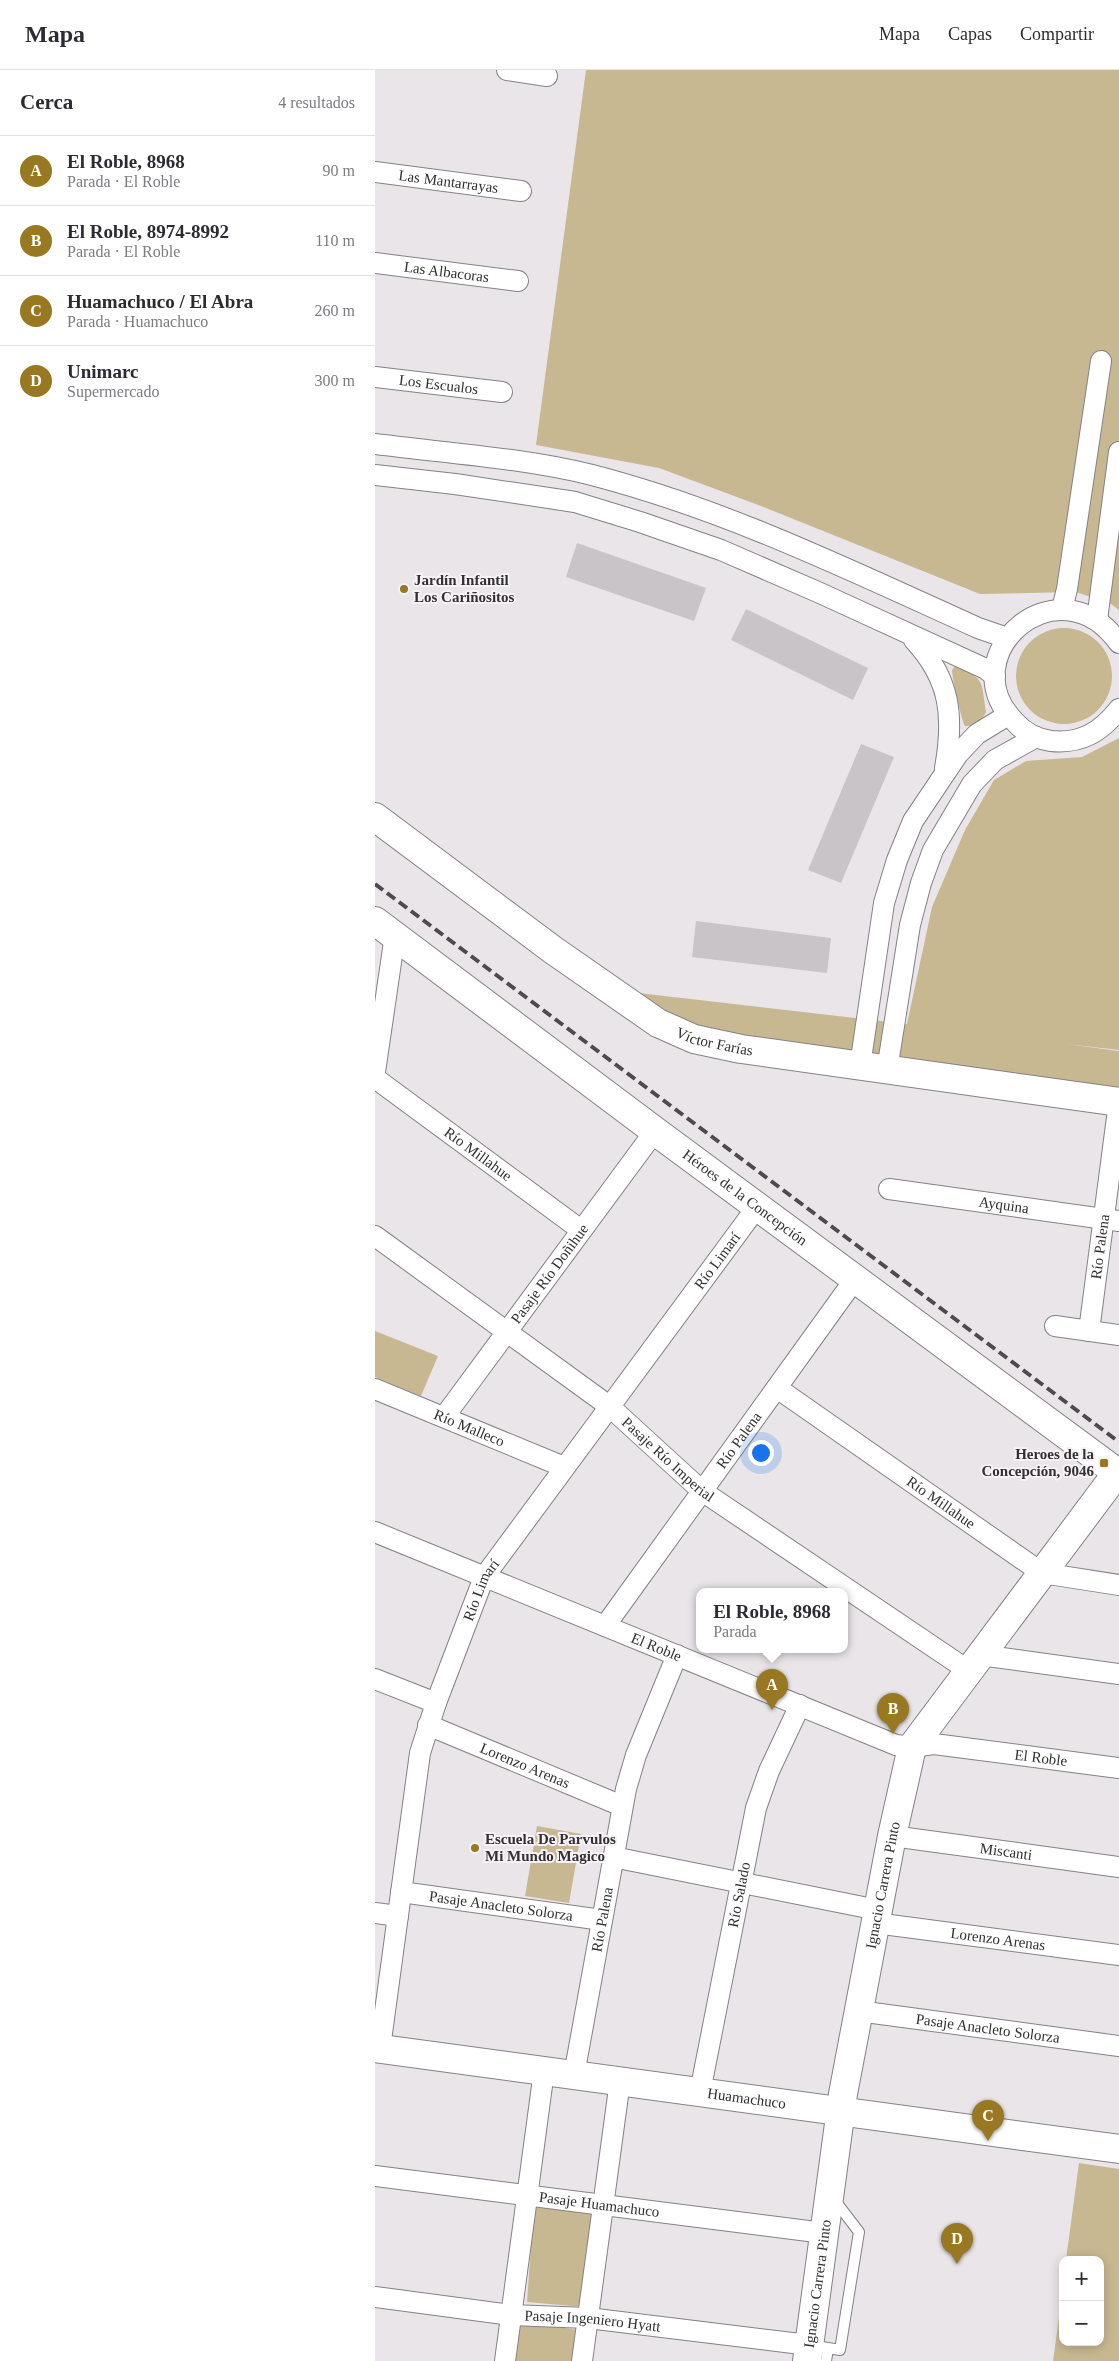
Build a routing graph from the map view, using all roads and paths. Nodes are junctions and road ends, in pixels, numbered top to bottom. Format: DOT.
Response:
graph roads {
  1 [pos="507,70"];
  2 [pos="547,76"];
  3 [pos="375,172"];
  4 [pos="521,191"];
  5 [pos="375,263"];
  6 [pos="518,281"];
  7 [pos="1101,360"];
  8 [pos="375,377"];
  9 [pos="502,392"];
  10 [pos="375,444"];
  11 [pos="1119,452"];
  12 [pos="375,476"];
  13 [pos="1061,610"];
  14 [pos="1097,620"];
  15 [pos="909,635"];
  16 [pos="1007,638"];
  17 [pos="1119,643"];
  18 [pos="995,676"];
  19 [pos="1119,709"];
  20 [pos="1007,715"];
  21 [pos="1036,737"];
  22 [pos="943,775"];
  23 [pos="375,817"];
  24 [pos="385,928"];
  25 [pos="879,941"];
  26 [pos="906,946"];
  27 [pos="860,1066"];
  28 [pos="887,1070"];
  29 [pos="375,1072"];
  30 [pos="375,1078"];
  31 [pos="1119,1102"];
  32 [pos="655,1131"];
  33 [pos="889,1189"];
  34 [pos="757,1207"];
  35 [pos="1111,1219"];
  36 [pos="581,1230"];
  37 [pos="375,1236"];
  38 [pos="855,1279"];
  39 [pos="1055,1326"];
  40 [pos="506,1331"];
  41 [pos="1089,1331"];
  42 [pos="1119,1335"];
  43 [pos="777,1388"];
  44 [pos="375,1389"];
  45 [pos="609,1406"];
  46 [pos="444,1417"];
  47 [pos="564,1468"];
  48 [pos="1118,1473"];
  49 [pos="702,1492"];
  50 [pos="375,1532"];
  51 [pos="1042,1573"];
  52 [pos="484,1577"];
  53 [pos="1119,1584"];
  54 [pos="605,1626"];
  55 [pos="677,1655"];
  56 [pos="975,1663"];
  57 [pos="1119,1674"];
  58 [pos="375,1679"];
  59 [pos="436,1703"];
  60 [pos="800,1705"];
  61 [pos="428,1725"];
  62 [pos="912,1747"];
  63 [pos="1119,1768"];
  64 [pos="622,1806"];
  65 [pos="892,1836"];
  66 [pos="613,1857"];
  67 [pos="1119,1867"];
  68 [pos="741,1882"];
  69 [pos="401,1892"];
  70 [pos="375,1913"];
  71 [pos="398,1916"];
  72 [pos="877,1916"];
  73 [pos="601,1920"];
  74 [pos="1119,1955"];
  75 [pos="858,2011"];
  76 [pos="1119,2046"];
  77 [pos="377,2048"];
  78 [pos="544,2071"];
  79 [pos="574,2075"];
  80 [pos="620,2081"];
  81 [pos="700,2092"];
  82 [pos="840,2111"];
  83 [pos="1119,2149"];
  84 [pos="375,2176"];
  85 [pos="829,2193"];
  86 [pos="527,2196"];
  87 [pos="603,2205"];
  88 [pos="824,2233"];
  89 [pos="375,2297"];
  90 [pos="511,2315"];
  91 [pos="588,2318"];
  92 [pos="818,2354"];
  93 [pos="505,2361"];
  94 [pos="582,2361"];
  1 -- 2 [label="street"];
  3 -- 4 [label="street, Las Mantarrayas"];
  5 -- 6 [label="street, Las Albacoras"];
  7 -- 13 [label="street"];
  8 -- 9 [label="street, Los Escualos"];
  10 -- 16 [label="street"];
  11 -- 14 [label="street"];
  12 -- 15 [label="street"];
  13 -- 14 [label="street"];
  13 -- 16 [label="street"];
  14 -- 17 [label="street"];
  15 -- 18 [label="street"];
  15 -- 22 [label="street"];
  16 -- 18 [label="street"];
  18 -- 20 [label="street"];
  19 -- 21 [label="street"];
  20 -- 21 [label="street"];
  20 -- 22 [label="street"];
  21 -- 26 [label="street"];
  22 -- 25 [label="street"];
  23 -- 27 [label="street, Víctor Farías"];
  24 -- 29 [label="street"];
  24 -- 32 [label="street, Héroes de la Concepción"];
  25 -- 26 [label="street"];
  25 -- 27 [label="street"];
  26 -- 28 [label="street"];
  27 -- 28 [label="street, Víctor Farías"];
  28 -- 31 [label="street, Víctor Farías"];
  30 -- 36 [label="street, Río Millahue"];
  31 -- 35 [label="street, Río Palena"];
  32 -- 34 [label="street, Héroes de la Concepción"];
  32 -- 36 [label="street, Pasaje Río Doñihue"];
  33 -- 35 [label="street, Ayquina"];
  34 -- 38 [label="street, Héroes de la Concepción"];
  34 -- 45 [label="street, Río Limarí"];
  35 -- 41 [label="street, Río Palena"];
  36 -- 40 [label="street, Pasaje Río Doñihue"];
  37 -- 40 [label="street, Pasaje Río Imperial"];
  38 -- 43 [label="street, Río Palena"];
  38 -- 48 [label="street, Héroes de la Concepción"];
  39 -- 41 [label="street"];
  40 -- 45 [label="street, Pasaje Río Imperial"];
  40 -- 46 [label="street, Pasaje Río Doñihue"];
  41 -- 42 [label="street"];
  43 -- 49 [label="street, Río Palena"];
  43 -- 51 [label="street, Río Millahue"];
  44 -- 46 [label="street, Río Malleco"];
  45 -- 47 [label="street, Río Limarí"];
  45 -- 49 [label="street, Pasaje Río Imperial"];
  46 -- 47 [label="street, Río Malleco"];
  47 -- 52 [label="street, Río Limarí"];
  48 -- 51 [label="street, Ignacio Carrera Pinto"];
  49 -- 54 [label="street, Río Palena"];
  49 -- 56 [label="street, Pasaje Río Imperial"];
  50 -- 52 [label="street, El Roble"];
  51 -- 53 [label="street, Río Millahue"];
  51 -- 56 [label="street, Ignacio Carrera Pinto"];
  52 -- 54 [label="street, El Roble"];
  52 -- 59 [label="street, Río Limarí"];
  54 -- 55 [label="street, El Roble"];
  55 -- 60 [label="street, El Roble"];
  55 -- 64 [label="street, Río Palena"];
  56 -- 57 [label="street, Pasaje Río Imperial"];
  56 -- 62 [label="street, Ignacio Carrera Pinto"];
  58 -- 59 [label="street"];
  59 -- 61 [label="street, Río Limarí"];
  60 -- 62 [label="street, El Roble"];
  60 -- 68 [label="street, Río Salado"];
  61 -- 64 [label="street, Lorenzo Arenas"];
  61 -- 69 [label="street, Río Limarí"];
  62 -- 63 [label="street, El Roble"];
  62 -- 65 [label="street, Ignacio Carrera Pinto"];
  64 -- 66 [label="street, Río Palena"];
  65 -- 67 [label="street, Miscanti"];
  65 -- 72 [label="street, Ignacio Carrera Pinto"];
  66 -- 68 [label="street, Lorenzo Arenas"];
  66 -- 73 [label="street, Río Palena"];
  68 -- 72 [label="street, Lorenzo Arenas"];
  68 -- 81 [label="street, Río Salado"];
  69 -- 71 [label="street, Río Limarí"];
  69 -- 73 [label="street, Pasaje Anacleto Solorza"];
  70 -- 71 [label="street"];
  71 -- 77 [label="street, Río Limarí"];
  72 -- 74 [label="street, Lorenzo Arenas"];
  72 -- 75 [label="street, Ignacio Carrera Pinto"];
  73 -- 79 [label="street, Río Palena"];
  75 -- 76 [label="street, Pasaje Anacleto Solorza"];
  75 -- 82 [label="street, Ignacio Carrera Pinto"];
  77 -- 78 [label="street, Huamachuco"];
  78 -- 79 [label="street, Huamachuco"];
  78 -- 86 [label="street"];
  79 -- 80 [label="street, Huamachuco"];
  80 -- 81 [label="street, Huamachuco"];
  80 -- 87 [label="street"];
  81 -- 82 [label="street, Huamachuco"];
  82 -- 83 [label="street, Huamachuco"];
  82 -- 85 [label="street, Ignacio Carrera Pinto"];
  84 -- 86 [label="street, Pasaje Huamachuco"];
  85 -- 88 [label="street, Ignacio Carrera Pinto"];
  85 -- 92 [label="lane"];
  86 -- 87 [label="street, Pasaje Huamachuco"];
  86 -- 90 [label="street"];
  87 -- 88 [label="street, Pasaje Huamachuco"];
  87 -- 91 [label="street"];
  88 -- 92 [label="street, Ignacio Carrera Pinto"];
  89 -- 90 [label="street, Pasaje Ingeniero Hyatt"];
  90 -- 91 [label="street, Pasaje Ingeniero Hyatt"];
  90 -- 93 [label="street"];
  91 -- 92 [label="street, Pasaje Ingeniero Hyatt"];
  91 -- 94 [label="street"];
}
